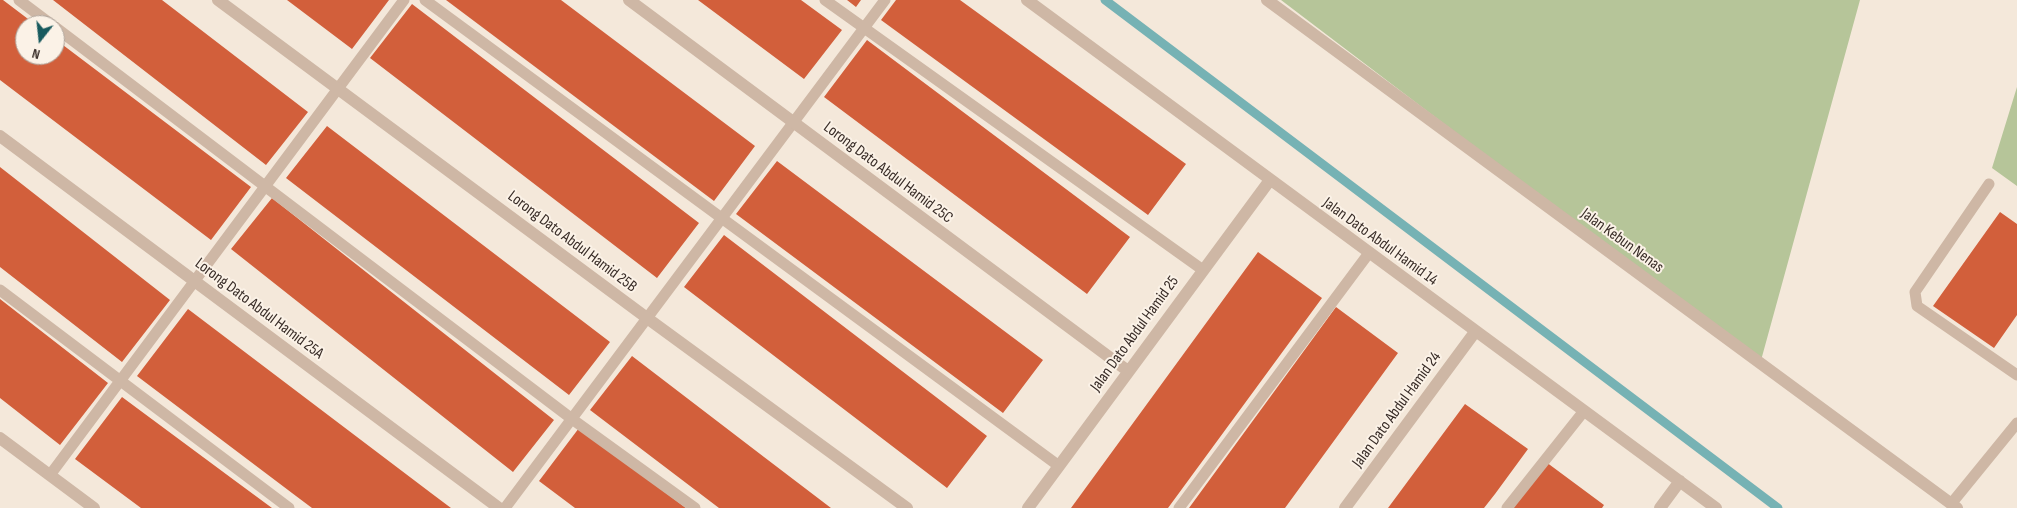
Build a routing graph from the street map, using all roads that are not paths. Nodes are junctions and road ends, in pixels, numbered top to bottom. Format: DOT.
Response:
graph roads {
  1 [pos="19,0"];
  2 [pos="218,0"];
  3 [pos="404,0"];
  4 [pos="425,0"];
  5 [pos="629,0"];
  6 [pos="825,0"];
  7 [pos="885,0"];
  8 [pos="1027,0"];
  9 [pos="1267,0"];
  10 [pos="39,15"];
  11 [pos="864,28"];
  12 [pos="65,34"];
  13 [pos="339,88"];
  14 [pos="794,122"];
  15 [pos="0,136"];
  16 [pos="1270,180"];
  17 [pos="1989,184"];
  18 [pos="266,186"];
  19 [pos="723,217"];
  20 [pos="1369,253"];
  21 [pos="1203,270"];
  22 [pos="195,281"];
  23 [pos="0,290"];
  24 [pos="647,318"];
  25 [pos="1476,332"];
  26 [pos="1128,372"];
  27 [pos="2017,375"];
  28 [pos="120,381"];
  29 [pos="1584,411"];
  30 [pos="572,419"];
  31 [pos="2017,423"];
  32 [pos="0,438"];
  33 [pos="1059,466"];
  34 [pos="50,475"];
  35 [pos="1680,481"];
  36 [pos="1954,506"];
  37 [pos="94,508"];
  38 [pos="288,508"];
  39 [pos="499,508"];
  40 [pos="506,508"];
  41 [pos="695,508"];
  42 [pos="907,508"];
  43 [pos="1028,508"];
  44 [pos="1179,508"];
  45 [pos="1345,508"];
  46 [pos="1507,508"];
  47 [pos="1660,508"];
  48 [pos="1716,508"];
  1 -- 10 [label="lane"];
  2 -- 13 [label="street, Lorong Dato Abdul Hamid 25B"];
  3 -- 13 [label="lane"];
  4 -- 19 [label="lane"];
  5 -- 14 [label="street, Lorong Dato Abdul Hamid 25C"];
  6 -- 11 [label="lane"];
  7 -- 11 [label="lane"];
  8 -- 16 [label="street, Jalan Dato Abdul Hamid 14"];
  9 -- 36 [label="street, Jalan Kebun Nenas"];
  11 -- 14 [label="lane"];
  11 -- 21 [label="lane"];
  12 -- 18 [label="lane"];
  13 -- 18 [label="lane"];
  13 -- 24 [label="street, Lorong Dato Abdul Hamid 25B"];
  14 -- 19 [label="lane"];
  14 -- 26 [label="street, Lorong Dato Abdul Hamid 25C"];
  15 -- 22 [label="street, Lorong Dato Abdul Hamid 25A"];
  16 -- 20 [label="street, Jalan Dato Abdul Hamid 14"];
  16 -- 21 [label="street, Jalan Dato Abdul Hamid 25"];
  17 -- 27 [label="lane"];
  18 -- 22 [label="lane"];
  18 -- 30 [label="lane"];
  19 -- 24 [label="lane"];
  19 -- 33 [label="lane"];
  20 -- 25 [label="street, Jalan Dato Abdul Hamid 14"];
  20 -- 44 [label="lane"];
  21 -- 26 [label="street, Jalan Dato Abdul Hamid 25"];
  22 -- 28 [label="lane"];
  22 -- 39 [label="street, Lorong Dato Abdul Hamid 25A"];
  23 -- 28 [label="lane"];
  24 -- 30 [label="lane"];
  24 -- 42 [label="street, Lorong Dato Abdul Hamid 25B"];
  25 -- 29 [label="street, Jalan Dato Abdul Hamid 14"];
  25 -- 45 [label="street, Jalan Dato Abdul Hamid 24"];
  26 -- 33 [label="street, Jalan Dato Abdul Hamid 25"];
  28 -- 34 [label="lane"];
  28 -- 38 [label="lane"];
  29 -- 35 [label="street, Jalan Dato Abdul Hamid 14"];
  29 -- 46 [label="lane"];
  30 -- 40 [label="lane"];
  30 -- 41 [label="lane"];
  31 -- 36 [label="lane"];
  32 -- 34 [label="street"];
  33 -- 43 [label="street, Jalan Dato Abdul Hamid 25"];
  34 -- 37 [label="street"];
  35 -- 47 [label="street"];
  35 -- 48 [label="street, Jalan Dato Abdul Hamid 14"];
}
